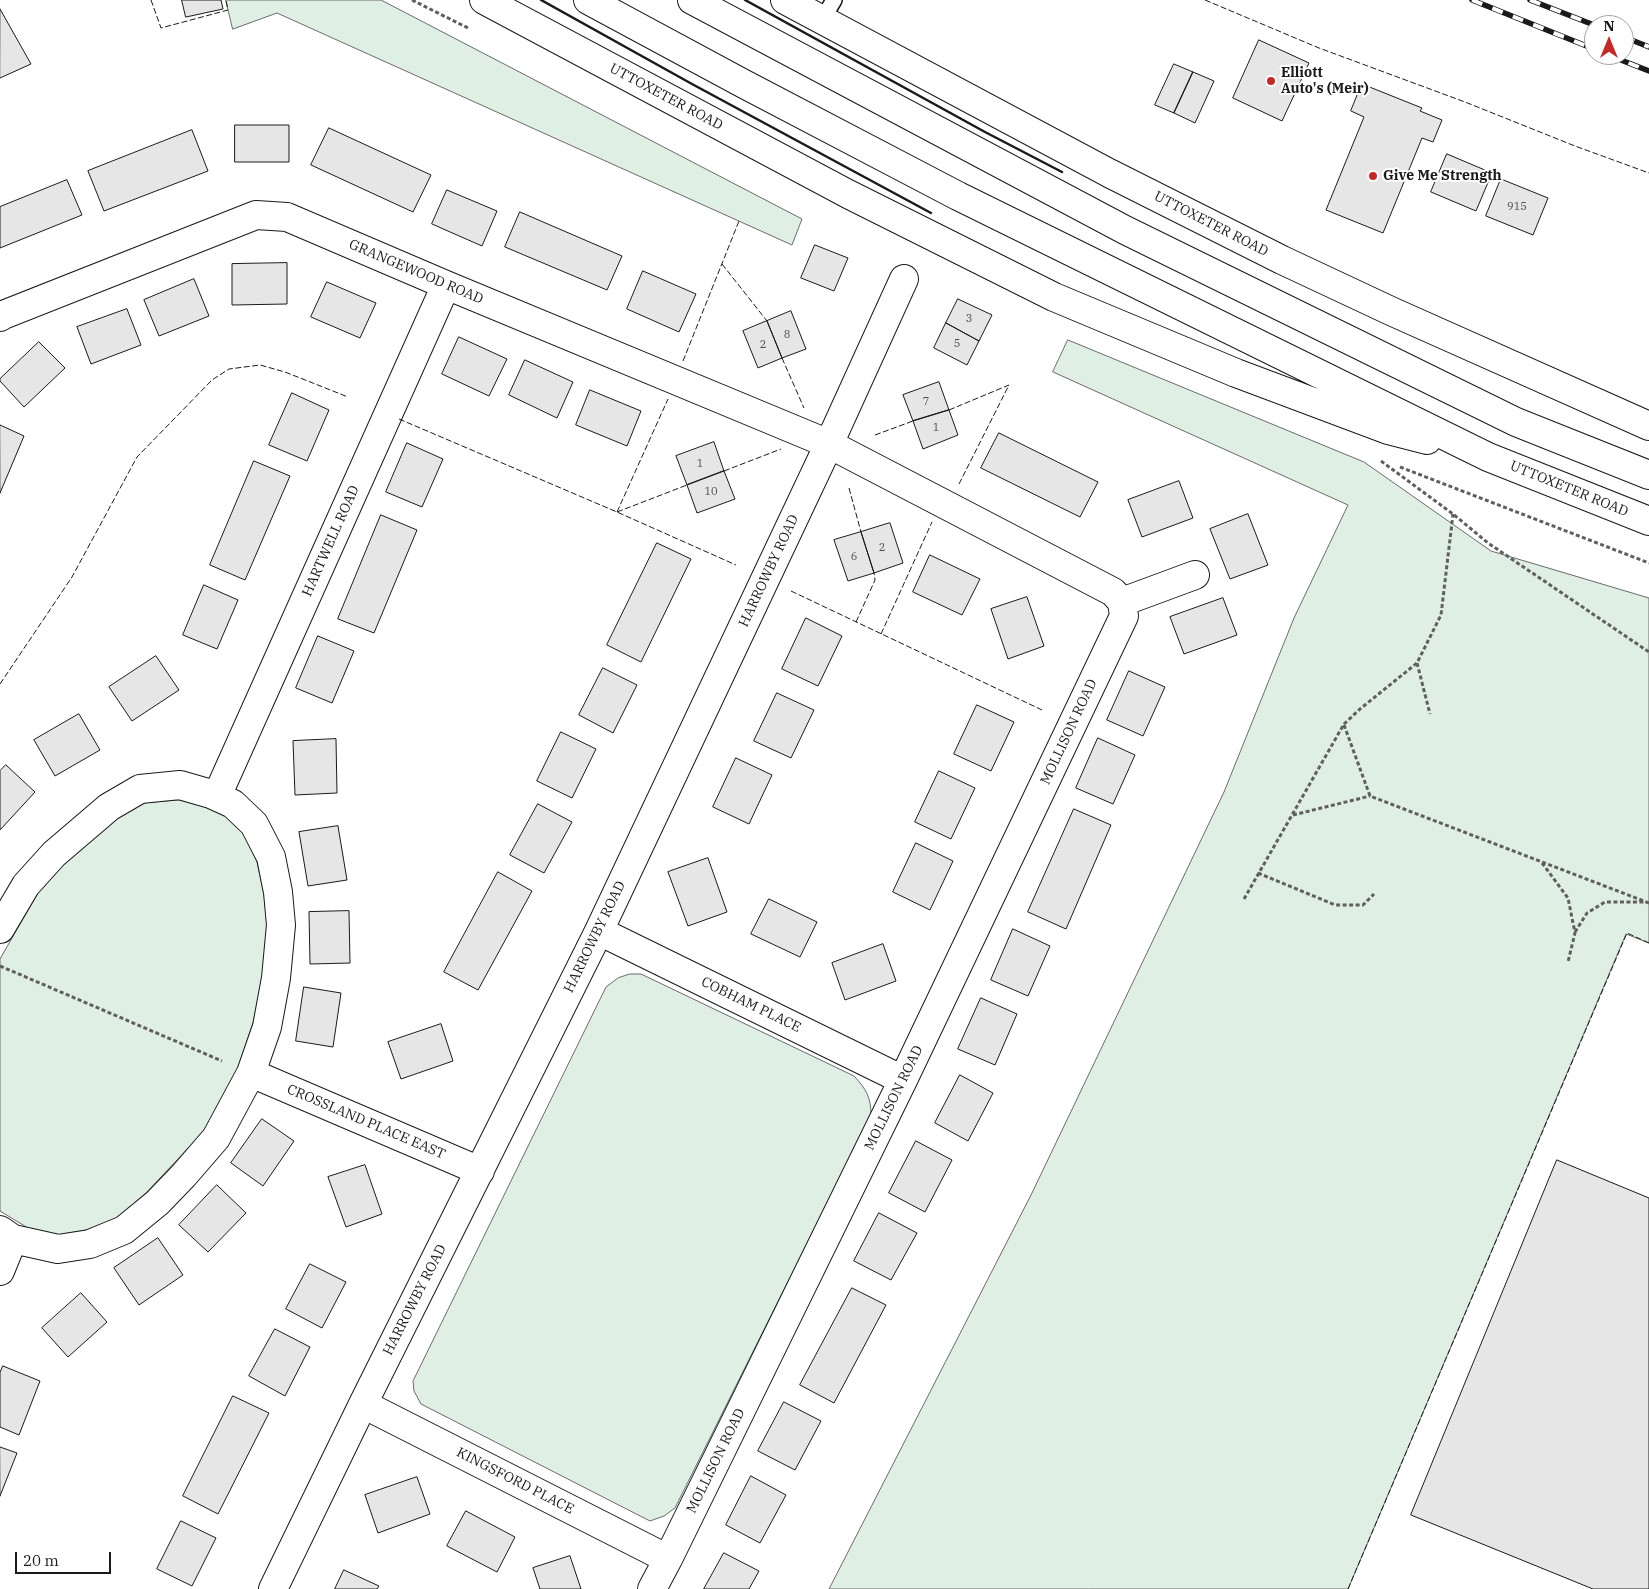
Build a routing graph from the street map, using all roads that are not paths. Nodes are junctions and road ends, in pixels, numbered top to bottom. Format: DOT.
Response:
graph roads {
  1 [pos="484,0"];
  2 [pos="588,0"];
  3 [pos="692,0"];
  4 [pos="784,0"];
  5 [pos="828,10"];
  6 [pos="904,279"];
  7 [pos="446,285"];
  8 [pos="0,317"];
  9 [pos="1649,426"];
  10 [pos="829,444"];
  11 [pos="1488,457"];
  12 [pos="1649,474"];
  13 [pos="1649,521"];
  14 [pos="1195,575"];
  15 [pos="1122,602"];
  16 [pos="217,796"];
  17 [pos="0,929"];
  18 [pos="599,931"];
  19 [pos="251,1073"];
  20 [pos="903,1080"];
  21 [pos="480,1171"];
  22 [pos="6,1234"];
  23 [pos="0,1271"];
  24 [pos="363,1404"];
  25 [pos="668,1559"];
  26 [pos="273,1589"];
  27 [pos="652,1589"];
  1 -- 11 [label="main road, UTTOXETER ROAD"];
  2 -- 11 [label="main road"];
  3 -- 12 [label="main road"];
  4 -- 5 [label="main road, UTTOXETER ROAD"];
  5 -- 9 [label="main road, UTTOXETER ROAD"];
  6 -- 10 [label="main road, HARROWBY ROAD"];
  7 -- 8 [label="main road, GRANGEWOOD ROAD"];
  7 -- 10 [label="main road, GRANGEWOOD ROAD"];
  7 -- 16 [label="main road, HARTWELL ROAD"];
  10 -- 15 [label="main road"];
  10 -- 18 [label="main road, HARROWBY ROAD"];
  11 -- 13 [label="main road, UTTOXETER ROAD"];
  14 -- 15 [label="main road"];
  15 -- 20 [label="main road, MOLLISON ROAD"];
  16 -- 17 [label="main road"];
  16 -- 19 [label="main road"];
  18 -- 20 [label="main road, COBHAM PLACE"];
  18 -- 21 [label="main road, HARROWBY ROAD"];
  19 -- 21 [label="main road, CROSSLAND PLACE EAST"];
  19 -- 22 [label="main road"];
  20 -- 25 [label="main road, MOLLISON ROAD"];
  21 -- 24 [label="main road, HARROWBY ROAD"];
  22 -- 23 [label="main road"];
  24 -- 25 [label="main road, KINGSFORD PLACE"];
  24 -- 26 [label="main road, HARROWBY ROAD"];
  25 -- 27 [label="main road, MOLLISON ROAD"];
}
